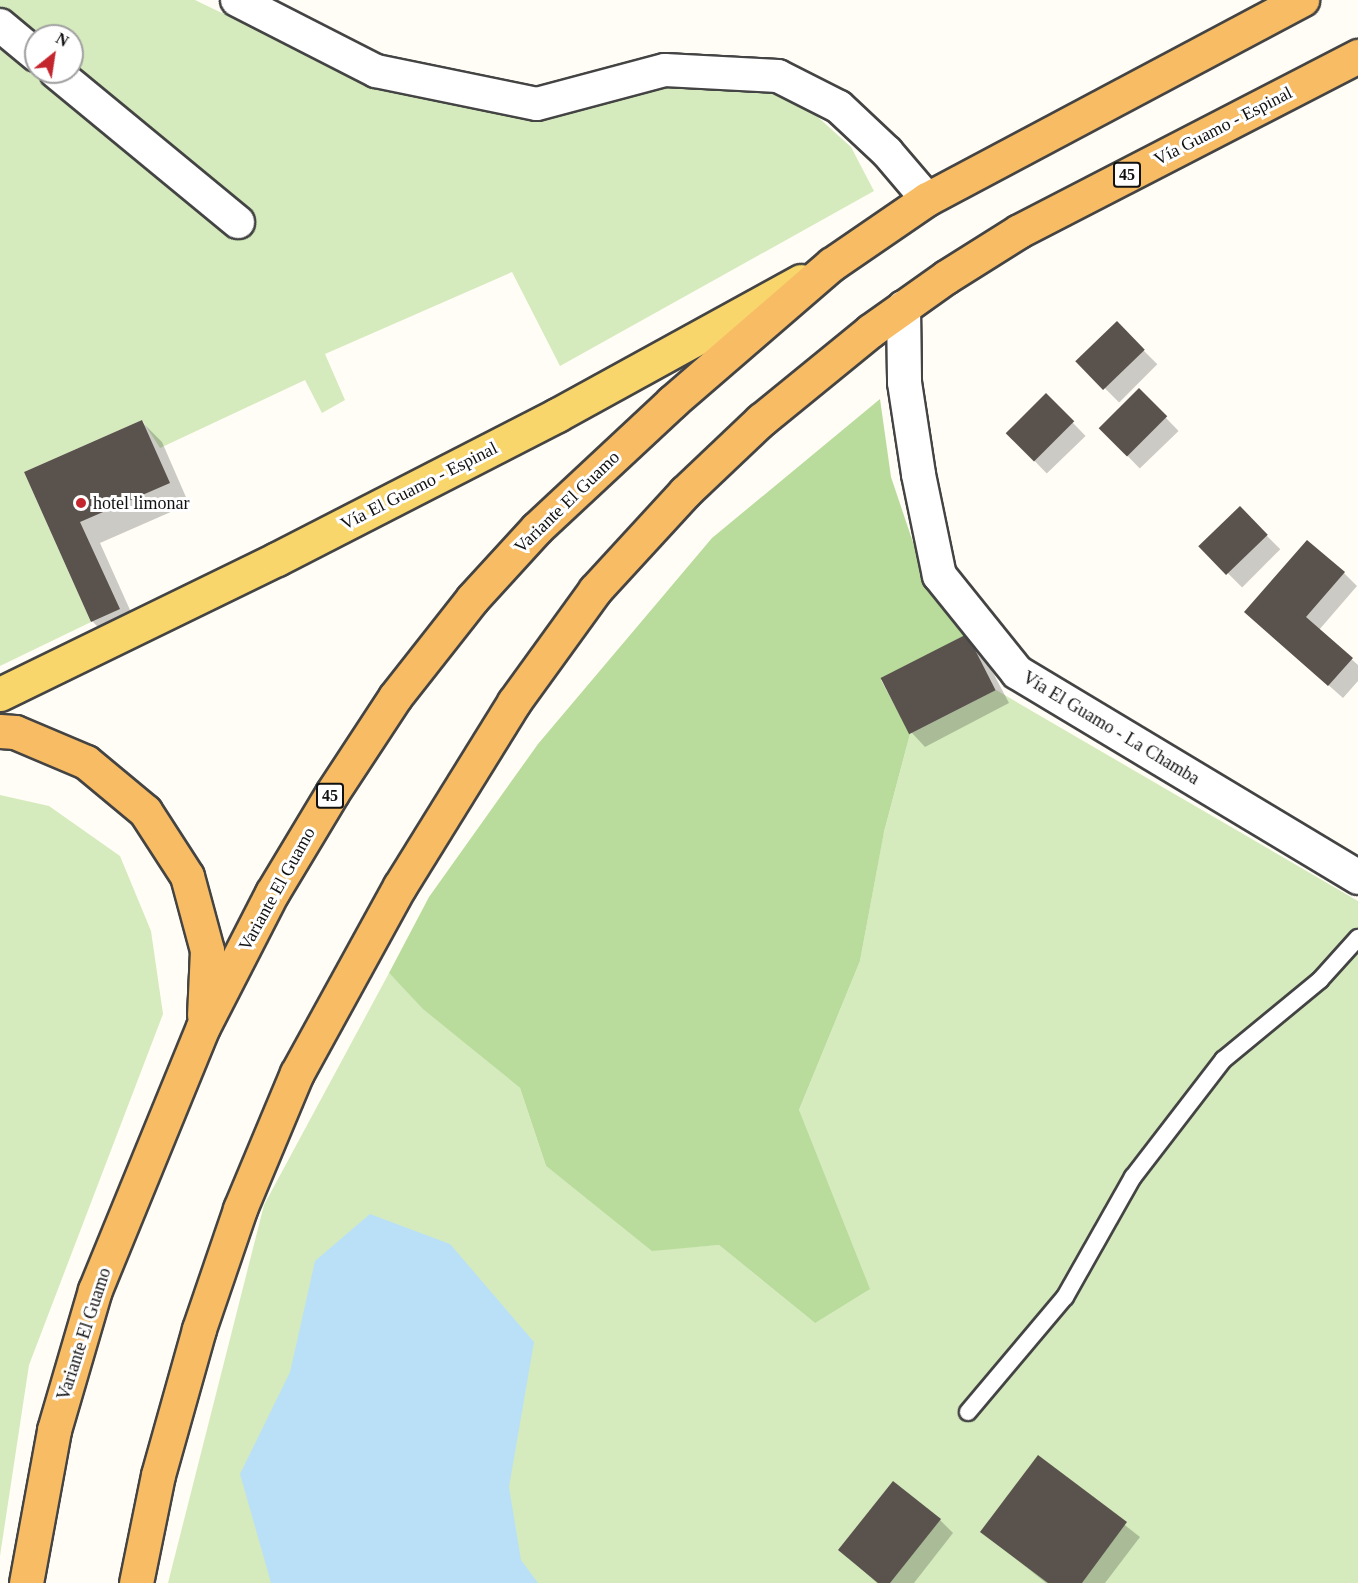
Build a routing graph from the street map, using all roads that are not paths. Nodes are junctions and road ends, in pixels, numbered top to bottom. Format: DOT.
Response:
graph roads {
  1 [pos="237,0"];
  2 [pos="1302,0"];
  3 [pos="0,25"];
  4 [pos="24,45"];
  5 [pos="1358,56"];
  6 [pos="71,84"];
  7 [pos="927,199"];
  8 [pos="238,222"];
  9 [pos="832,264"];
  10 [pos="903,307"];
  11 [pos="0,694"];
  12 [pos="0,731"];
  13 [pos="1358,877"];
  14 [pos="1358,938"];
  15 [pos="203,1027"];
  16 [pos="968,1412"];
  17 [pos="26,1583"];
  18 [pos="136,1583"];
  1 -- 7 [label="street"];
  2 -- 7 [label="highway, 45"];
  3 -- 4 [label="street"];
  5 -- 10 [label="highway, Vía Guamo - Espinal / 45"];
  6 -- 8 [label="street"];
  7 -- 9 [label="highway, Variante El Guamo / 45"];
  9 -- 11 [label="main road, Vía El Guamo - Espinal / 45"];
  9 -- 15 [label="highway, Variante El Guamo / 45"];
  10 -- 13 [label="street, Vía El Guamo - La Chamba"];
  10 -- 18 [label="highway, 45"];
  12 -- 15 [label="highway"];
  14 -- 16 [label="lane"];
  15 -- 17 [label="highway, Variante El Guamo / 45"];
}
